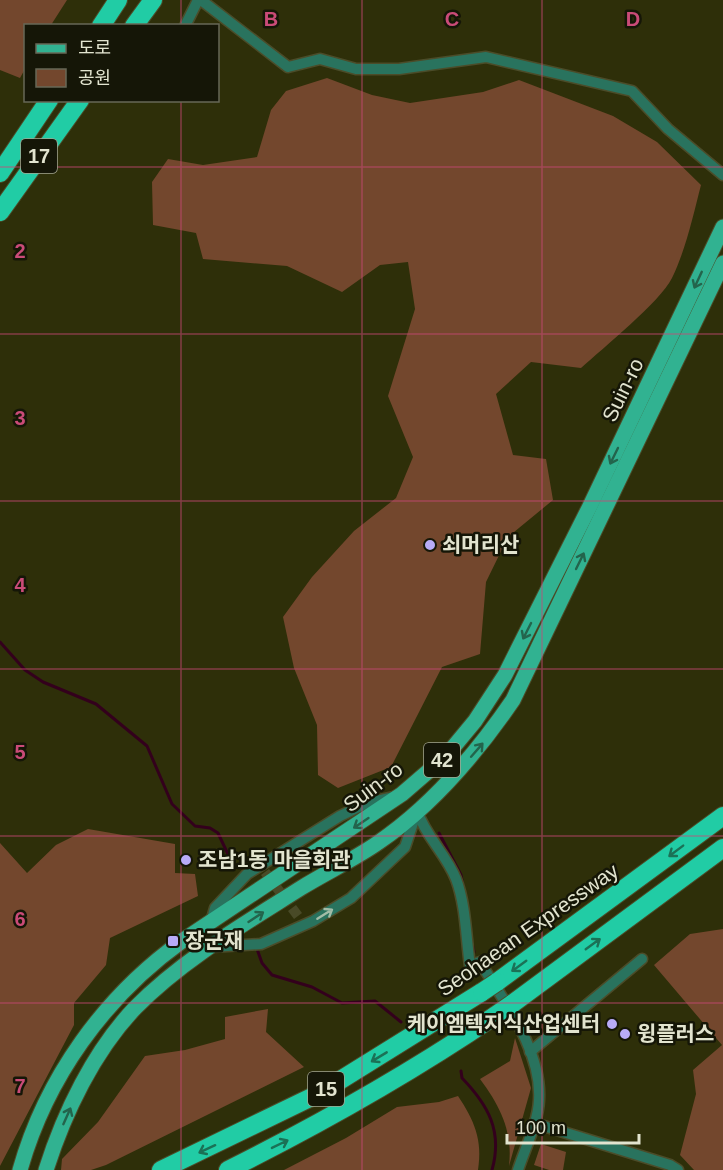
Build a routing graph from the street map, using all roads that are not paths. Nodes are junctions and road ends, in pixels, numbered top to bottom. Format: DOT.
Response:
graph roads {
  1 [pos="118,0"];
  2 [pos="153,0"];
  3 [pos="200,0"];
  4 [pos="101,24"];
  5 [pos="135,24"];
  6 [pos="185,24"];
  7 [pos="48,102"];
  8 [pos="79,102"];
  9 [pos="0,173"];
  10 [pos="723,175"];
  11 [pos="0,212"];
  12 [pos="723,227"];
  13 [pos="723,263"];
  14 [pos="402,794"];
  15 [pos="417,811"];
  16 [pos="723,816"];
  17 [pos="723,848"];
  18 [pos="211,922"];
  19 [pos="211,947"];
  20 [pos="642,959"];
  21 [pos="530,1052"];
  22 [pos="534,1123"];
  23 [pos="20,1170"];
  24 [pos="46,1170"];
  25 [pos="161,1170"];
  26 [pos="228,1170"];
  27 [pos="518,1170"];
  28 [pos="678,1170"];
  1 -- 4 [label="highway"];
  2 -- 5 [label="highway"];
  3 -- 6 [label="street"];
  3 -- 10 [label="street"];
  7 -- 9 [label="highway, 17"];
  8 -- 11 [label="highway, 17"];
  12 -- 14 [label="main road, Suin-ro / 42, one-way"];
  15 -- 13 [label="main road, Suin-ro / 42, one-way"];
  14 -- 18 [label="main road, Suin-ro / 42, one-way"];
  14 -- 18 [label="street"];
  19 -- 15 [label="main road, Suin-ro / 42, one-way"];
  19 -- 15 [label="street, one-way"];
  15 -- 21 [label="street"];
  16 -- 25 [label="highway, Seohaean Expressway / 15, one-way"];
  26 -- 17 [label="highway, 15, one-way, bridge"];
  18 -- 23 [label="main road, Suin-ro / 42"];
  24 -- 19 [label="main road, Suin-ro / 42, one-way"];
  20 -- 21 [label="street"];
  21 -- 22 [label="street"];
  22 -- 27 [label="street"];
  22 -- 28 [label="street"];
}
